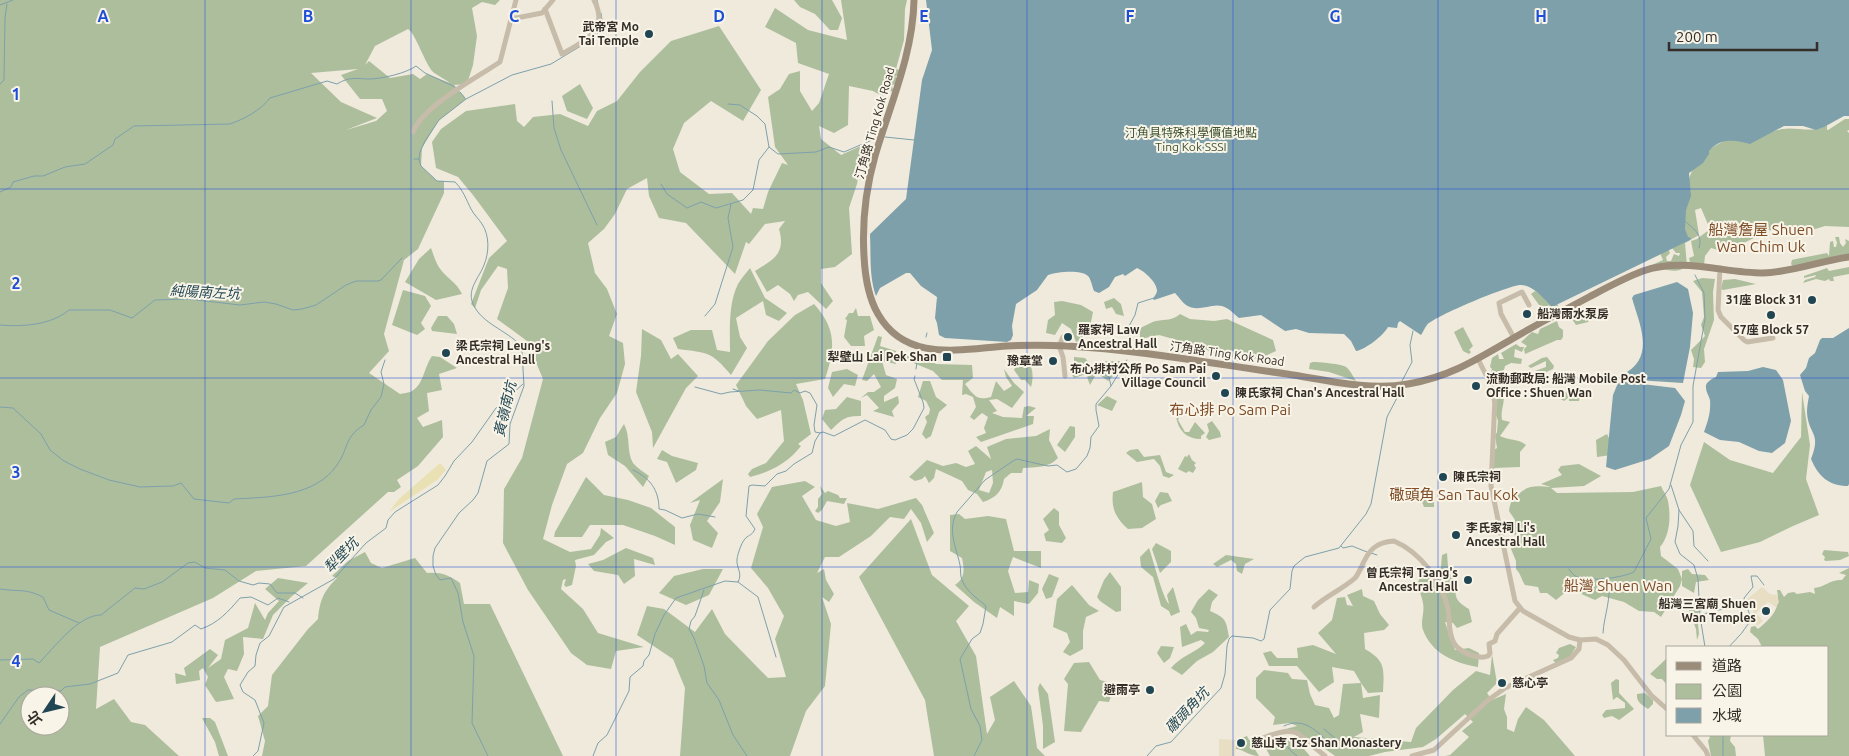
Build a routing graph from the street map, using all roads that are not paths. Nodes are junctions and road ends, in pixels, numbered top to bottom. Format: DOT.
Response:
graph roads {
  1 [pos="516,0"];
  2 [pos="553,0"];
  3 [pos="594,0"];
  4 [pos="914,0"];
  5 [pos="545,9"];
  6 [pos="512,19"];
  7 [pos="413,132"];
  8 [pos="1849,257"];
  9 [pos="1720,268"];
  10 [pos="1529,305"];
  11 [pos="1063,337"];
  12 [pos="1514,338"];
  13 [pos="1773,338"];
  14 [pos="1059,346"];
  15 [pos="1478,359"];
  16 [pos="1065,376"];
  17 [pos="1314,606"];
  18 [pos="1520,608"];
  19 [pos="1580,640"];
  20 [pos="1666,708"];
  21 [pos="1694,736"];
  22 [pos="1263,738"];
  23 [pos="1325,756"];
  24 [pos="1412,756"];
  25 [pos="1708,756"];
  1 -- 6 [label="street"];
  2 -- 5 [label="street"];
  3 -- 5 [label="street"];
  4 -- 14 [label="main road, 汀角路 Ting Kok Road"];
  5 -- 6 [label="street"];
  6 -- 7 [label="street"];
  8 -- 9 [label="main road, 汀角路 Ting Kok Road"];
  9 -- 12 [label="main road, 汀角路 Ting Kok Road"];
  9 -- 13 [label="street"];
  10 -- 12 [label="street"];
  11 -- 14 [label="street"];
  12 -- 15 [label="main road, 汀角路 Ting Kok Road"];
  14 -- 15 [label="main road, 汀角路 Ting Kok Road"];
  14 -- 16 [label="street"];
  15 -- 18 [label="street"];
  17 -- 18 [label="street"];
  18 -- 19 [label="street"];
  19 -- 20 [label="street"];
  19 -- 24 [label="street"];
  21 -- 25 [label="street"];
  22 -- 23 [label="street"];
}
